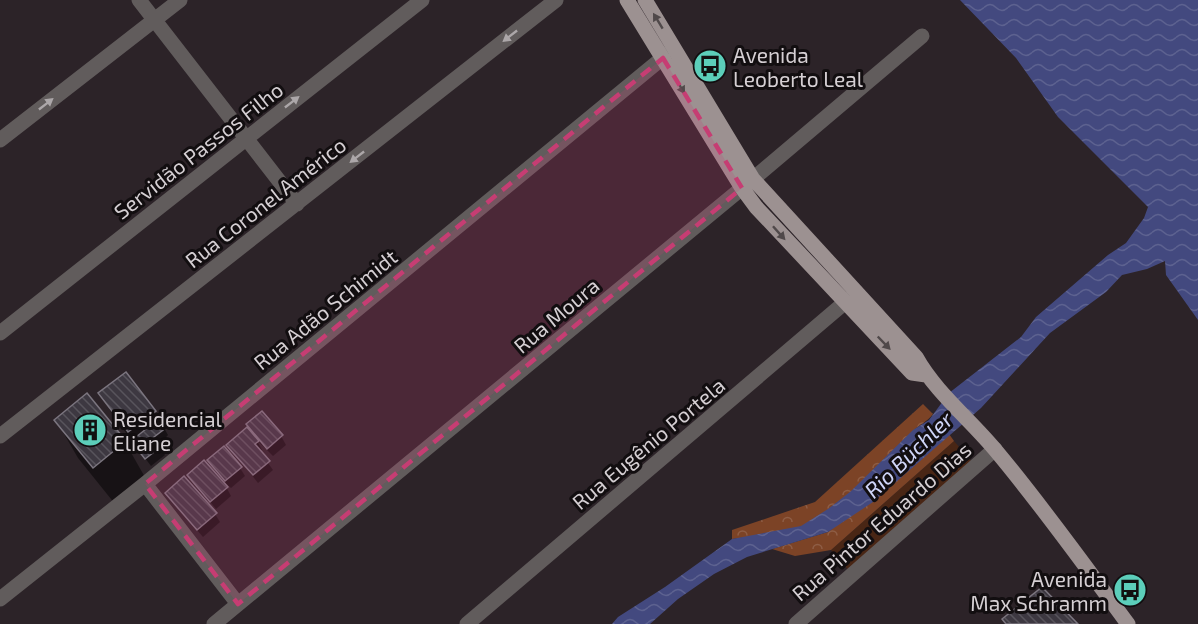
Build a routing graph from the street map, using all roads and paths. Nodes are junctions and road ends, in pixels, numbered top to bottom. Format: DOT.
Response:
graph roads {
  1 [pos="139,0"];
  2 [pos="180,0"];
  3 [pos="422,0"];
  4 [pos="556,0"];
  5 [pos="627,0"];
  6 [pos="645,0"];
  7 [pos="155,20"];
  8 [pos="922,36"];
  9 [pos="668,53"];
  10 [pos="246,139"];
  11 [pos="0,140"];
  12 [pos="747,184"];
  13 [pos="297,204"];
  14 [pos="851,298"];
  15 [pos="0,333"];
  16 [pos="0,436"];
  17 [pos="994,449"];
  18 [pos="145,484"];
  19 [pos="0,599"];
  20 [pos="238,604"];
  21 [pos="214,624"];
  22 [pos="467,624"];
  23 [pos="796,624"];
  24 [pos="1128,624"];
  1 -- 7 [label="street"];
  2 -- 7 [label="street"];
  10 -- 3 [label="street, Servidão Passos Filho, one-way"];
  4 -- 13 [label="street, Rua Coronel Américo, one-way"];
  5 -- 9 [label="main road"];
  9 -- 6 [label="main road, one-way"];
  7 -- 10 [label="street"];
  11 -- 7 [label="street, one-way"];
  8 -- 12 [label="street, Rua Moura"];
  9 -- 12 [label="main road"];
  9 -- 18 [label="street, Rua Adão Schimidt"];
  10 -- 13 [label="street"];
  10 -- 15 [label="street, Servidão Passos Filho"];
  12 -- 14 [label="main road"];
  12 -- 20 [label="street, Rua Moura"];
  13 -- 16 [label="street, Rua Coronel Américo"];
  14 -- 17 [label="main road"];
  14 -- 22 [label="street, Rua Eugênio Portela"];
  17 -- 23 [label="street, Rua Pintor Eduardo Dias"];
  17 -- 24 [label="main road"];
  18 -- 19 [label="street, Rua Adão Schimidt"];
  18 -- 20 [label="street"];
  20 -- 21 [label="street, Rua Moura"];
}
